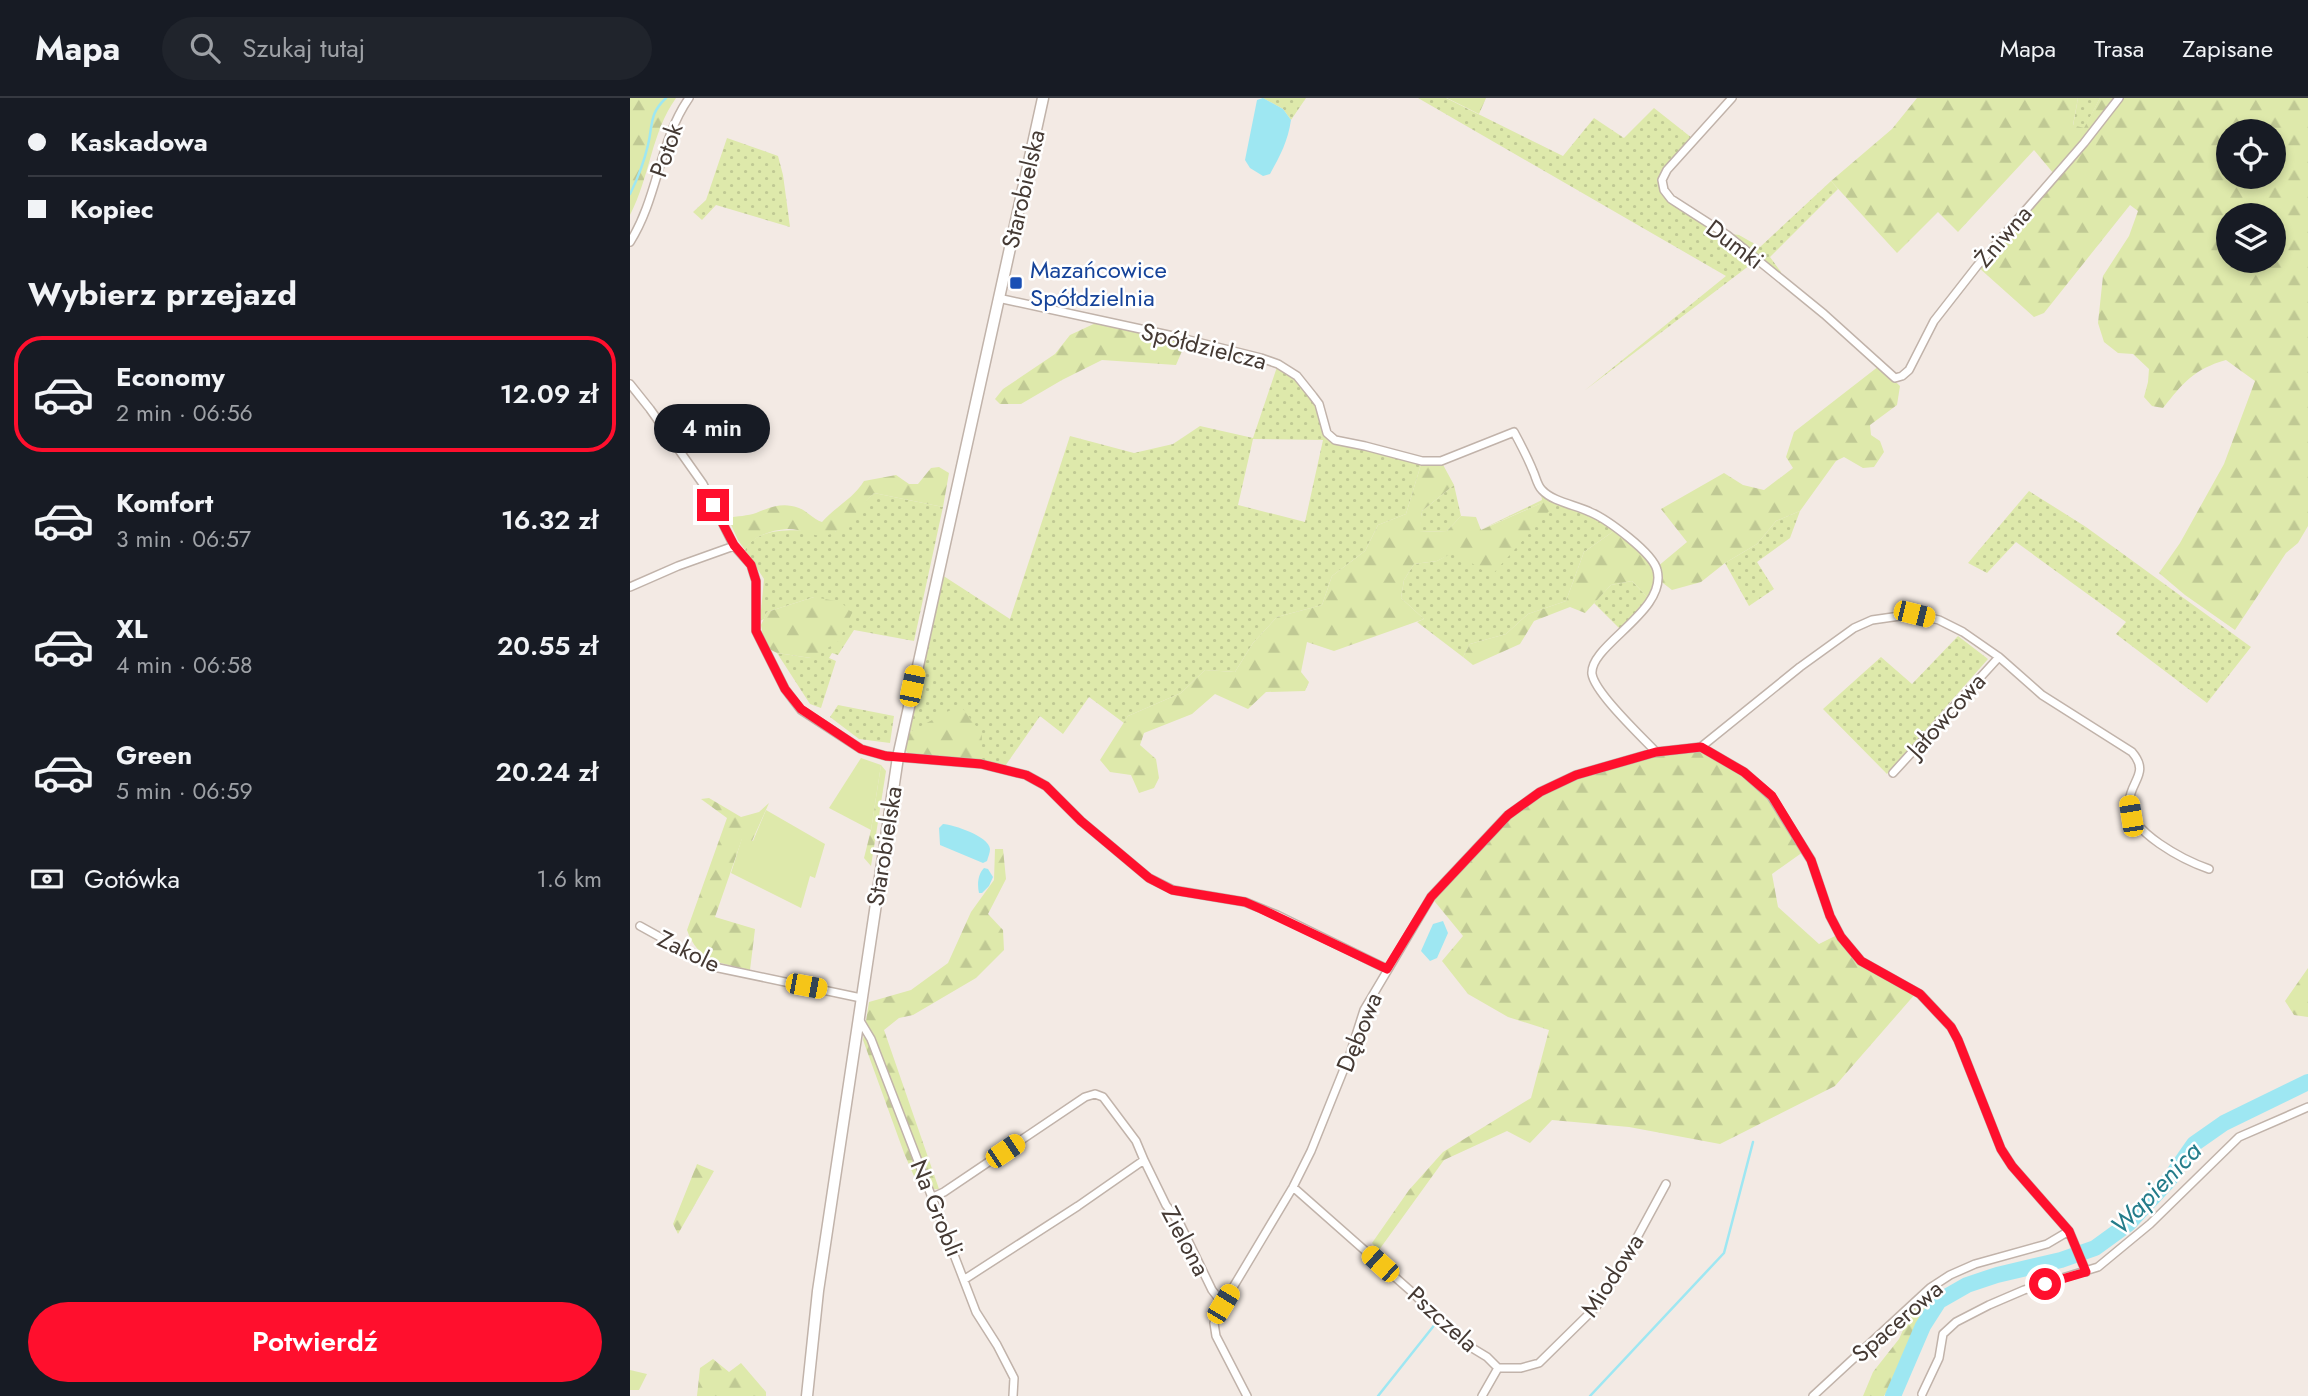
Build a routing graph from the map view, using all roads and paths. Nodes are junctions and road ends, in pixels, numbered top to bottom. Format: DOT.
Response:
graph roads {
  1 [pos="689,98"];
  2 [pos="1043,98"];
  3 [pos="1732,98"];
  4 [pos="2119,98"];
  5 [pos="630,242"];
  6 [pos="998,298"];
  7 [pos="1895,378"];
  8 [pos="630,384"];
  9 [pos="734,545"];
  10 [pos="630,587"];
  11 [pos="2000,657"];
  12 [pos="1701,747"];
  13 [pos="1656,752"];
  14 [pos="898,757"];
  15 [pos="1893,773"];
  16 [pos="2209,869"];
  17 [pos="640,926"];
  18 [pos="1387,969"];
  19 [pos="861,998"];
  20 [pos="858,1019"];
  21 [pos="2308,1107"];
  22 [pos="1144,1160"];
  23 [pos="1666,1184"];
  24 [pos="1293,1187"];
  25 [pos="931,1198"];
  26 [pos="2069,1231"];
  27 [pos="2086,1272"];
  28 [pos="965,1279"];
  29 [pos="1223,1304"];
  30 [pos="1497,1368"];
  31 [pos="1922,1394"];
  32 [pos="807,1396"];
  33 [pos="1013,1396"];
  34 [pos="1247,1396"];
  35 [pos="1482,1396"];
  36 [pos="1813,1396"];
  1 -- 5 [label="street, Potok"];
  2 -- 6 [label="street, Starobielska"];
  3 -- 7 [label="street, Dumki"];
  4 -- 7 [label="street, Żniwna"];
  6 -- 13 [label="street, Spółdzielcza"];
  6 -- 14 [label="street, Starobielska"];
  8 -- 9 [label="street"];
  9 -- 10 [label="street"];
  9 -- 14 [label="street"];
  11 -- 12 [label="street"];
  11 -- 15 [label="street, Jałowcowa"];
  11 -- 16 [label="street"];
  12 -- 13 [label="street, Dębowa"];
  12 -- 26 [label="street"];
  13 -- 18 [label="street, Dębowa"];
  14 -- 18 [label="street"];
  14 -- 19 [label="street, Starobielska"];
  17 -- 19 [label="street, Zakole"];
  18 -- 24 [label="street, Dębowa"];
  19 -- 20 [label="street, Starobielska"];
  20 -- 25 [label="street, Na Grobli"];
  20 -- 32 [label="street, Starobielska"];
  21 -- 27 [label="street"];
  22 -- 25 [label="street, Zielona"];
  22 -- 28 [label="street"];
  22 -- 29 [label="street, Zielona"];
  23 -- 30 [label="street, Miodowa"];
  24 -- 29 [label="street, Dębowa"];
  24 -- 30 [label="street, Pszczela"];
  25 -- 28 [label="street, Na Grobli"];
  26 -- 27 [label="street"];
  26 -- 36 [label="street, Spacerowa"];
  27 -- 31 [label="street"];
  28 -- 33 [label="street, Na Grobli"];
  29 -- 34 [label="street, Zielona"];
  30 -- 35 [label="street"];
}
